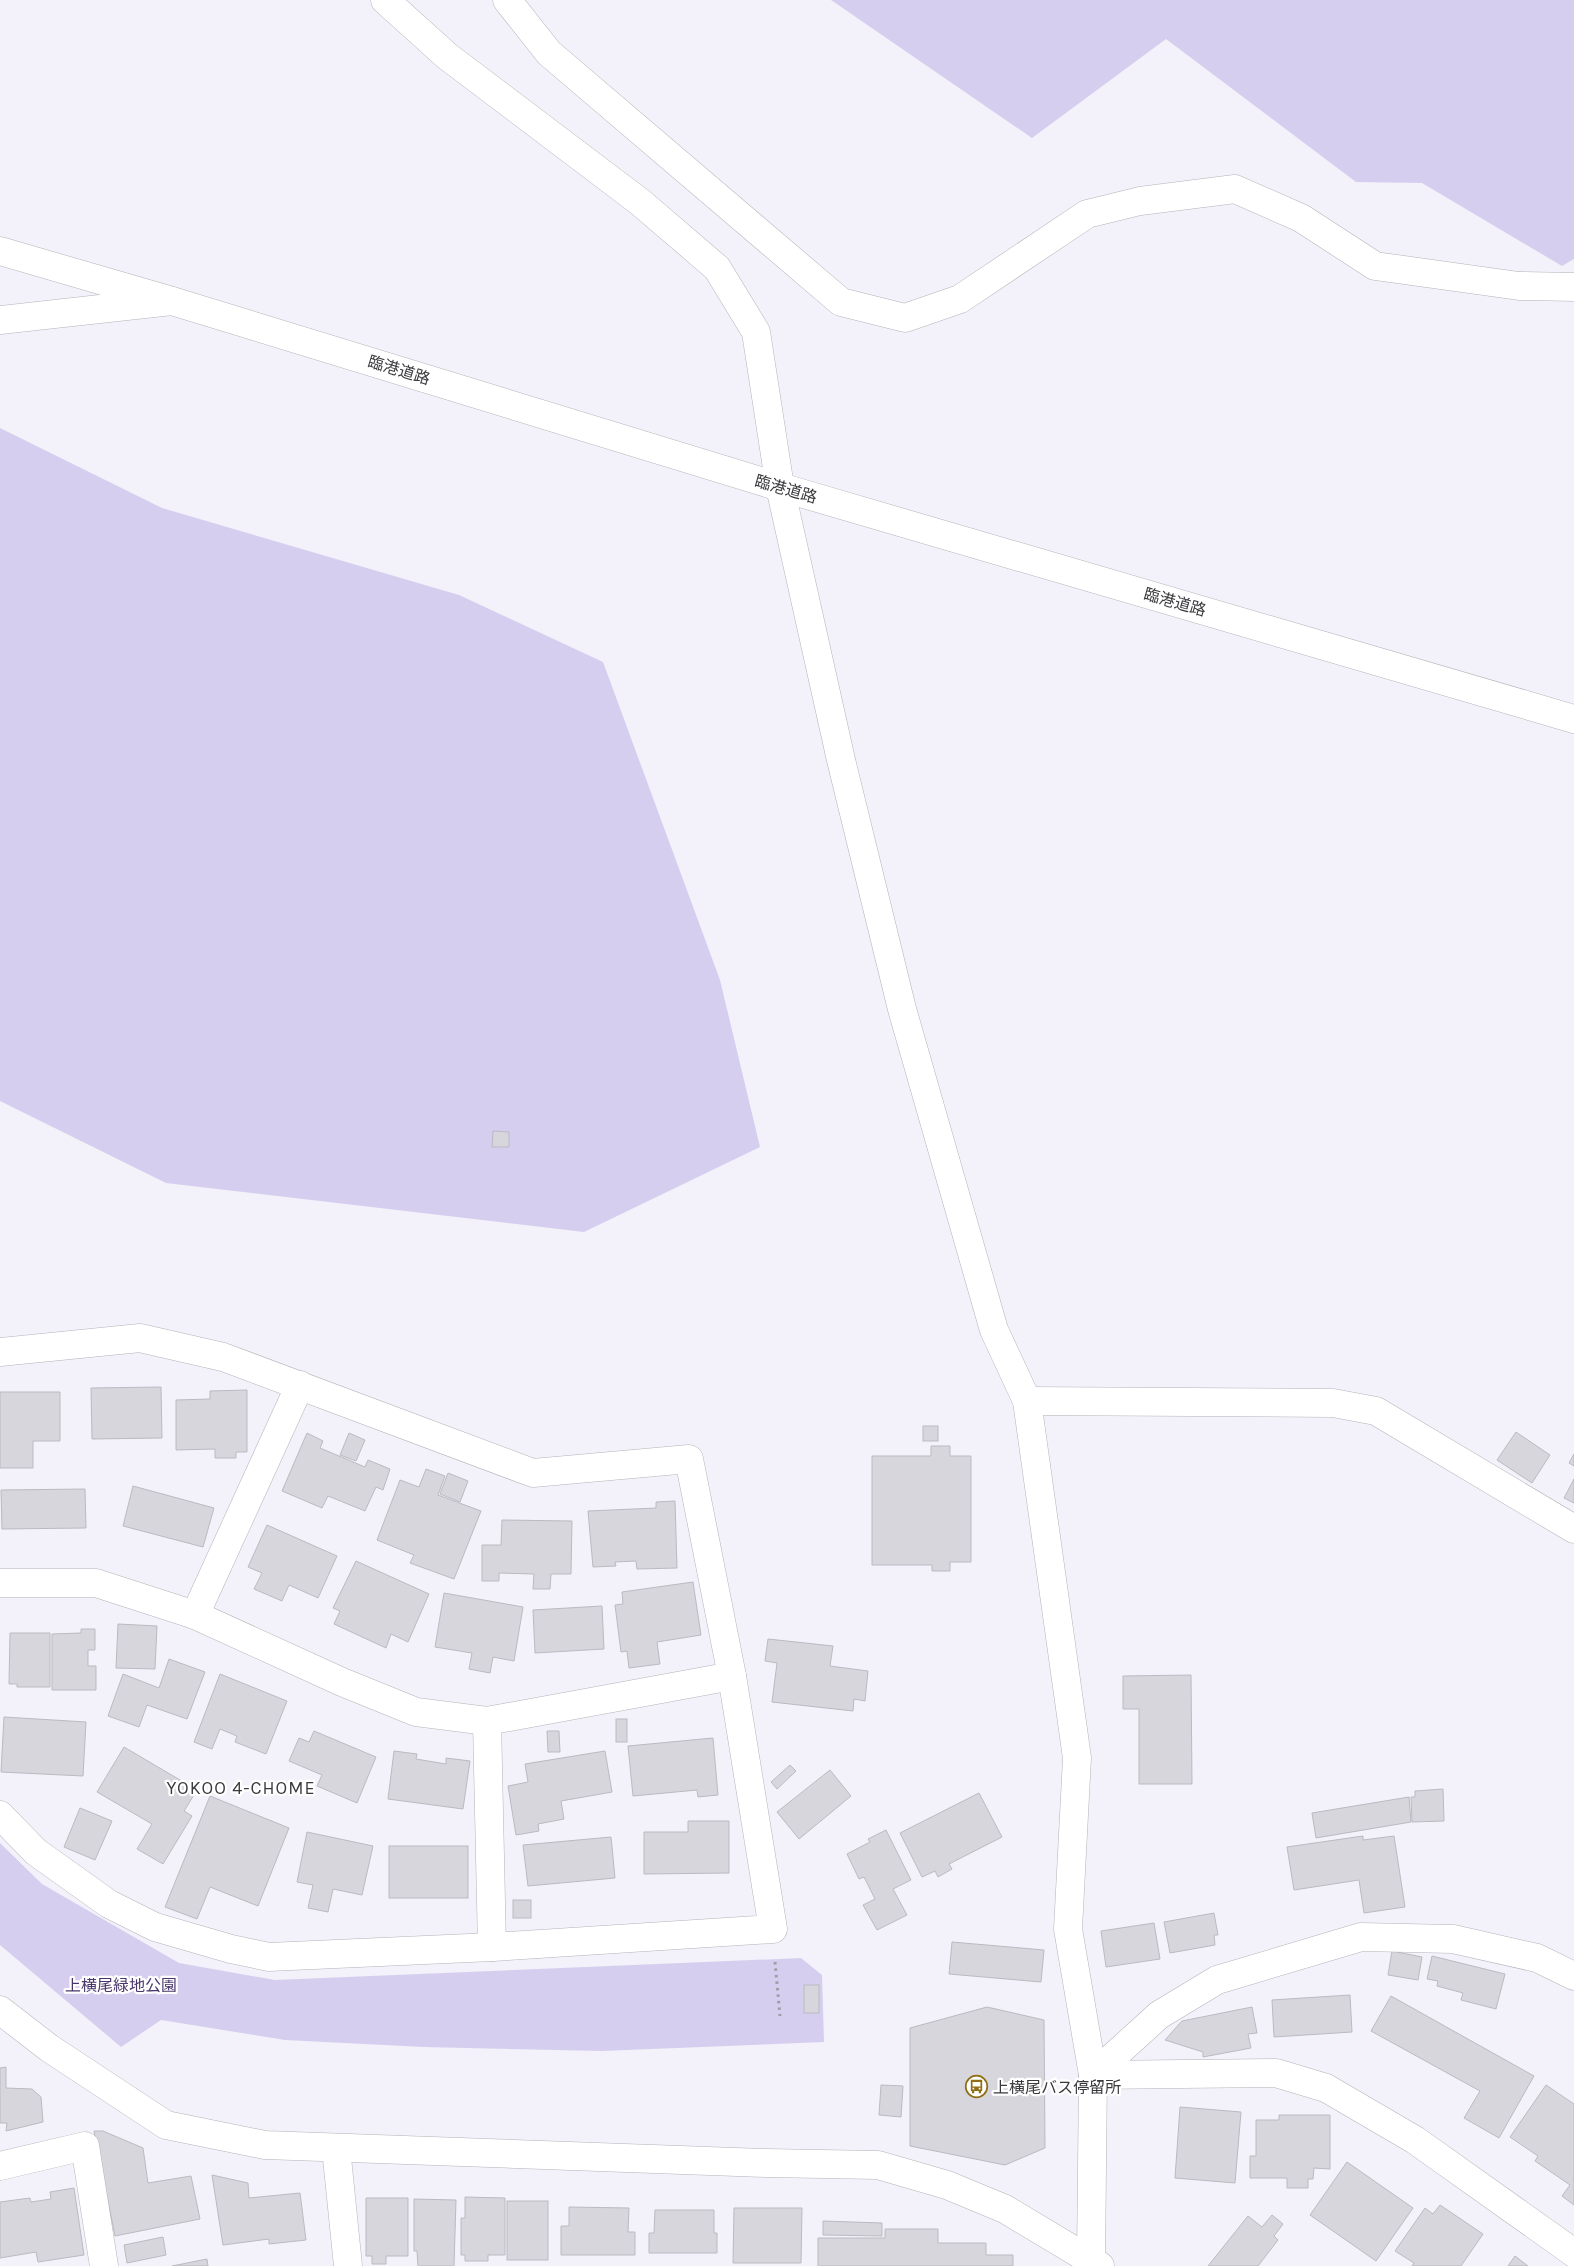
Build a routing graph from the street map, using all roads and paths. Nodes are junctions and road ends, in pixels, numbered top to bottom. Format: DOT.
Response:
graph roads {
  1 [pos="386,0"];
  2 [pos="507,0"];
  3 [pos="0,252"];
  4 [pos="1574,287"];
  5 [pos="172,301"];
  6 [pos="0,320"];
  7 [pos="780,487"];
  8 [pos="1574,719"];
  9 [pos="0,1352"];
  10 [pos="300,1385"];
  11 [pos="1027,1401"];
  12 [pos="1574,1529"];
  13 [pos="0,1583"];
  14 [pos="195,1615"];
  15 [pos="732,1676"];
  16 [pos="487,1721"];
  17 [pos="0,1815"];
  18 [pos="773,1928"];
  19 [pos="492,1947"];
  20 [pos="1574,1976"];
  21 [pos="0,2010"];
  22 [pos="780,2016"];
  23 [pos="1093,2075"];
  24 [pos="336,2148"];
  25 [pos="0,2166"];
  26 [pos="1574,2252"];
  27 [pos="1094,2264"];
  28 [pos="104,2266"];
  29 [pos="348,2266"];
  1 -- 7 [label="street"];
  2 -- 4 [label="street"];
  3 -- 5 [label="street, 臨港道路"];
  5 -- 6 [label="street"];
  5 -- 7 [label="street, 臨港道路"];
  7 -- 8 [label="street, 臨港道路"];
  7 -- 11 [label="street"];
  9 -- 10 [label="street"];
  10 -- 14 [label="street"];
  10 -- 15 [label="street"];
  11 -- 12 [label="street"];
  11 -- 23 [label="street"];
  13 -- 14 [label="street"];
  14 -- 16 [label="street"];
  15 -- 16 [label="street"];
  15 -- 18 [label="street"];
  16 -- 19 [label="street"];
  17 -- 19 [label="street"];
  18 -- 19 [label="street"];
  18 -- 22 [label="path"];
  20 -- 23 [label="street"];
  21 -- 24 [label="street"];
  23 -- 26 [label="street"];
  23 -- 27 [label="street"];
  24 -- 27 [label="street"];
  24 -- 29 [label="street"];
  25 -- 28 [label="street"];
}
